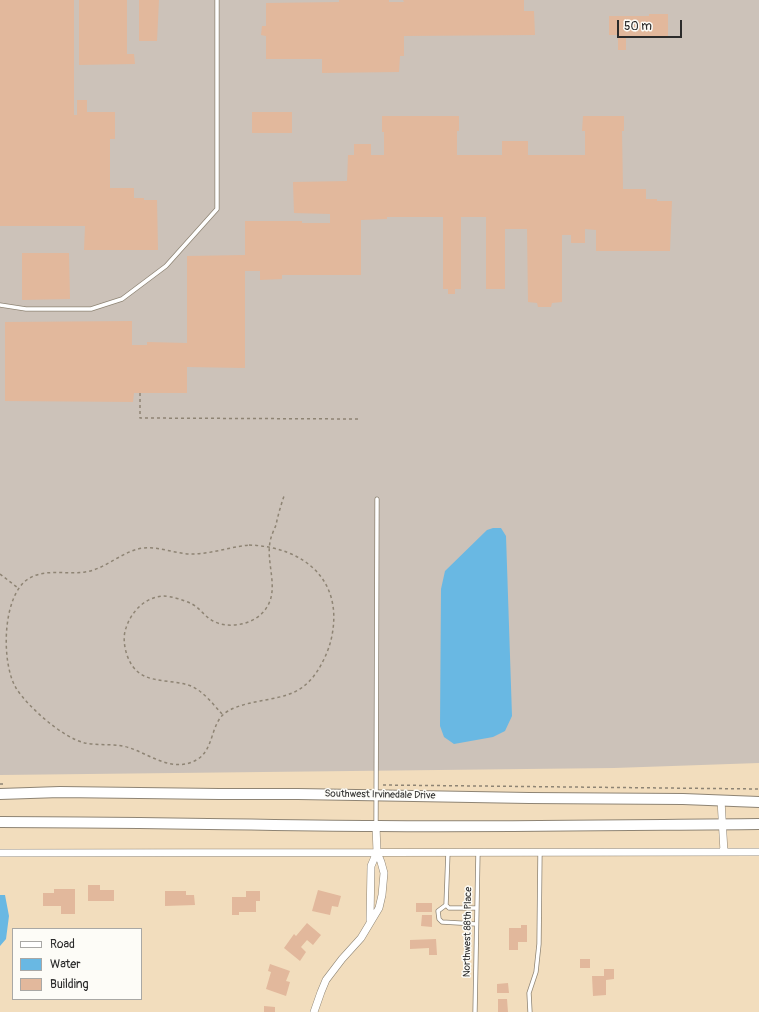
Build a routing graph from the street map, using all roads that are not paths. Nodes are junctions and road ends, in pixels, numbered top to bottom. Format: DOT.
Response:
graph roads {
  1 [pos="217,0"];
  2 [pos="0,305"];
  3 [pos="377,499"];
  4 [pos="0,794"];
  5 [pos="376,795"];
  6 [pos="721,800"];
  7 [pos="759,802"];
  8 [pos="0,822"];
  9 [pos="722,824"];
  10 [pos="759,824"];
  11 [pos="376,826"];
  12 [pos="377,852"];
  13 [pos="448,852"];
  14 [pos="478,852"];
  15 [pos="540,852"];
  16 [pos="724,852"];
  17 [pos="759,852"];
  18 [pos="0,853"];
  19 [pos="446,905"];
  20 [pos="476,908"];
  21 [pos="370,922"];
  22 [pos="476,924"];
  23 [pos="314,1012"];
  24 [pos="475,1012"];
  25 [pos="530,1012"];
  1 -- 2 [label="lane"];
  3 -- 5 [label="lane"];
  4 -- 5 [label="main road, Southwest Irvinedale Drive"];
  5 -- 6 [label="main road, Southwest Irvinedale Drive"];
  5 -- 11 [label="lane"];
  6 -- 7 [label="main road, Southwest Irvinedale Drive"];
  6 -- 9 [label="street"];
  8 -- 11 [label="main road"];
  9 -- 10 [label="main road"];
  9 -- 11 [label="main road"];
  9 -- 16 [label="street"];
  11 -- 12 [label="street"];
  12 -- 13 [label="street"];
  12 -- 18 [label="street"];
  12 -- 21 [label="street"];
  12 -- 21 [label="street"];
  13 -- 14 [label="street"];
  13 -- 19 [label="lane"];
  14 -- 15 [label="street"];
  14 -- 20 [label="lane, Northwest 88th Place"];
  15 -- 16 [label="street"];
  15 -- 25 [label="lane"];
  16 -- 17 [label="street"];
  19 -- 20 [label="lane"];
  19 -- 22 [label="lane"];
  20 -- 22 [label="lane, Northwest 88th Place"];
  21 -- 23 [label="street"];
  22 -- 24 [label="lane, Northwest 88th Place"];
}
